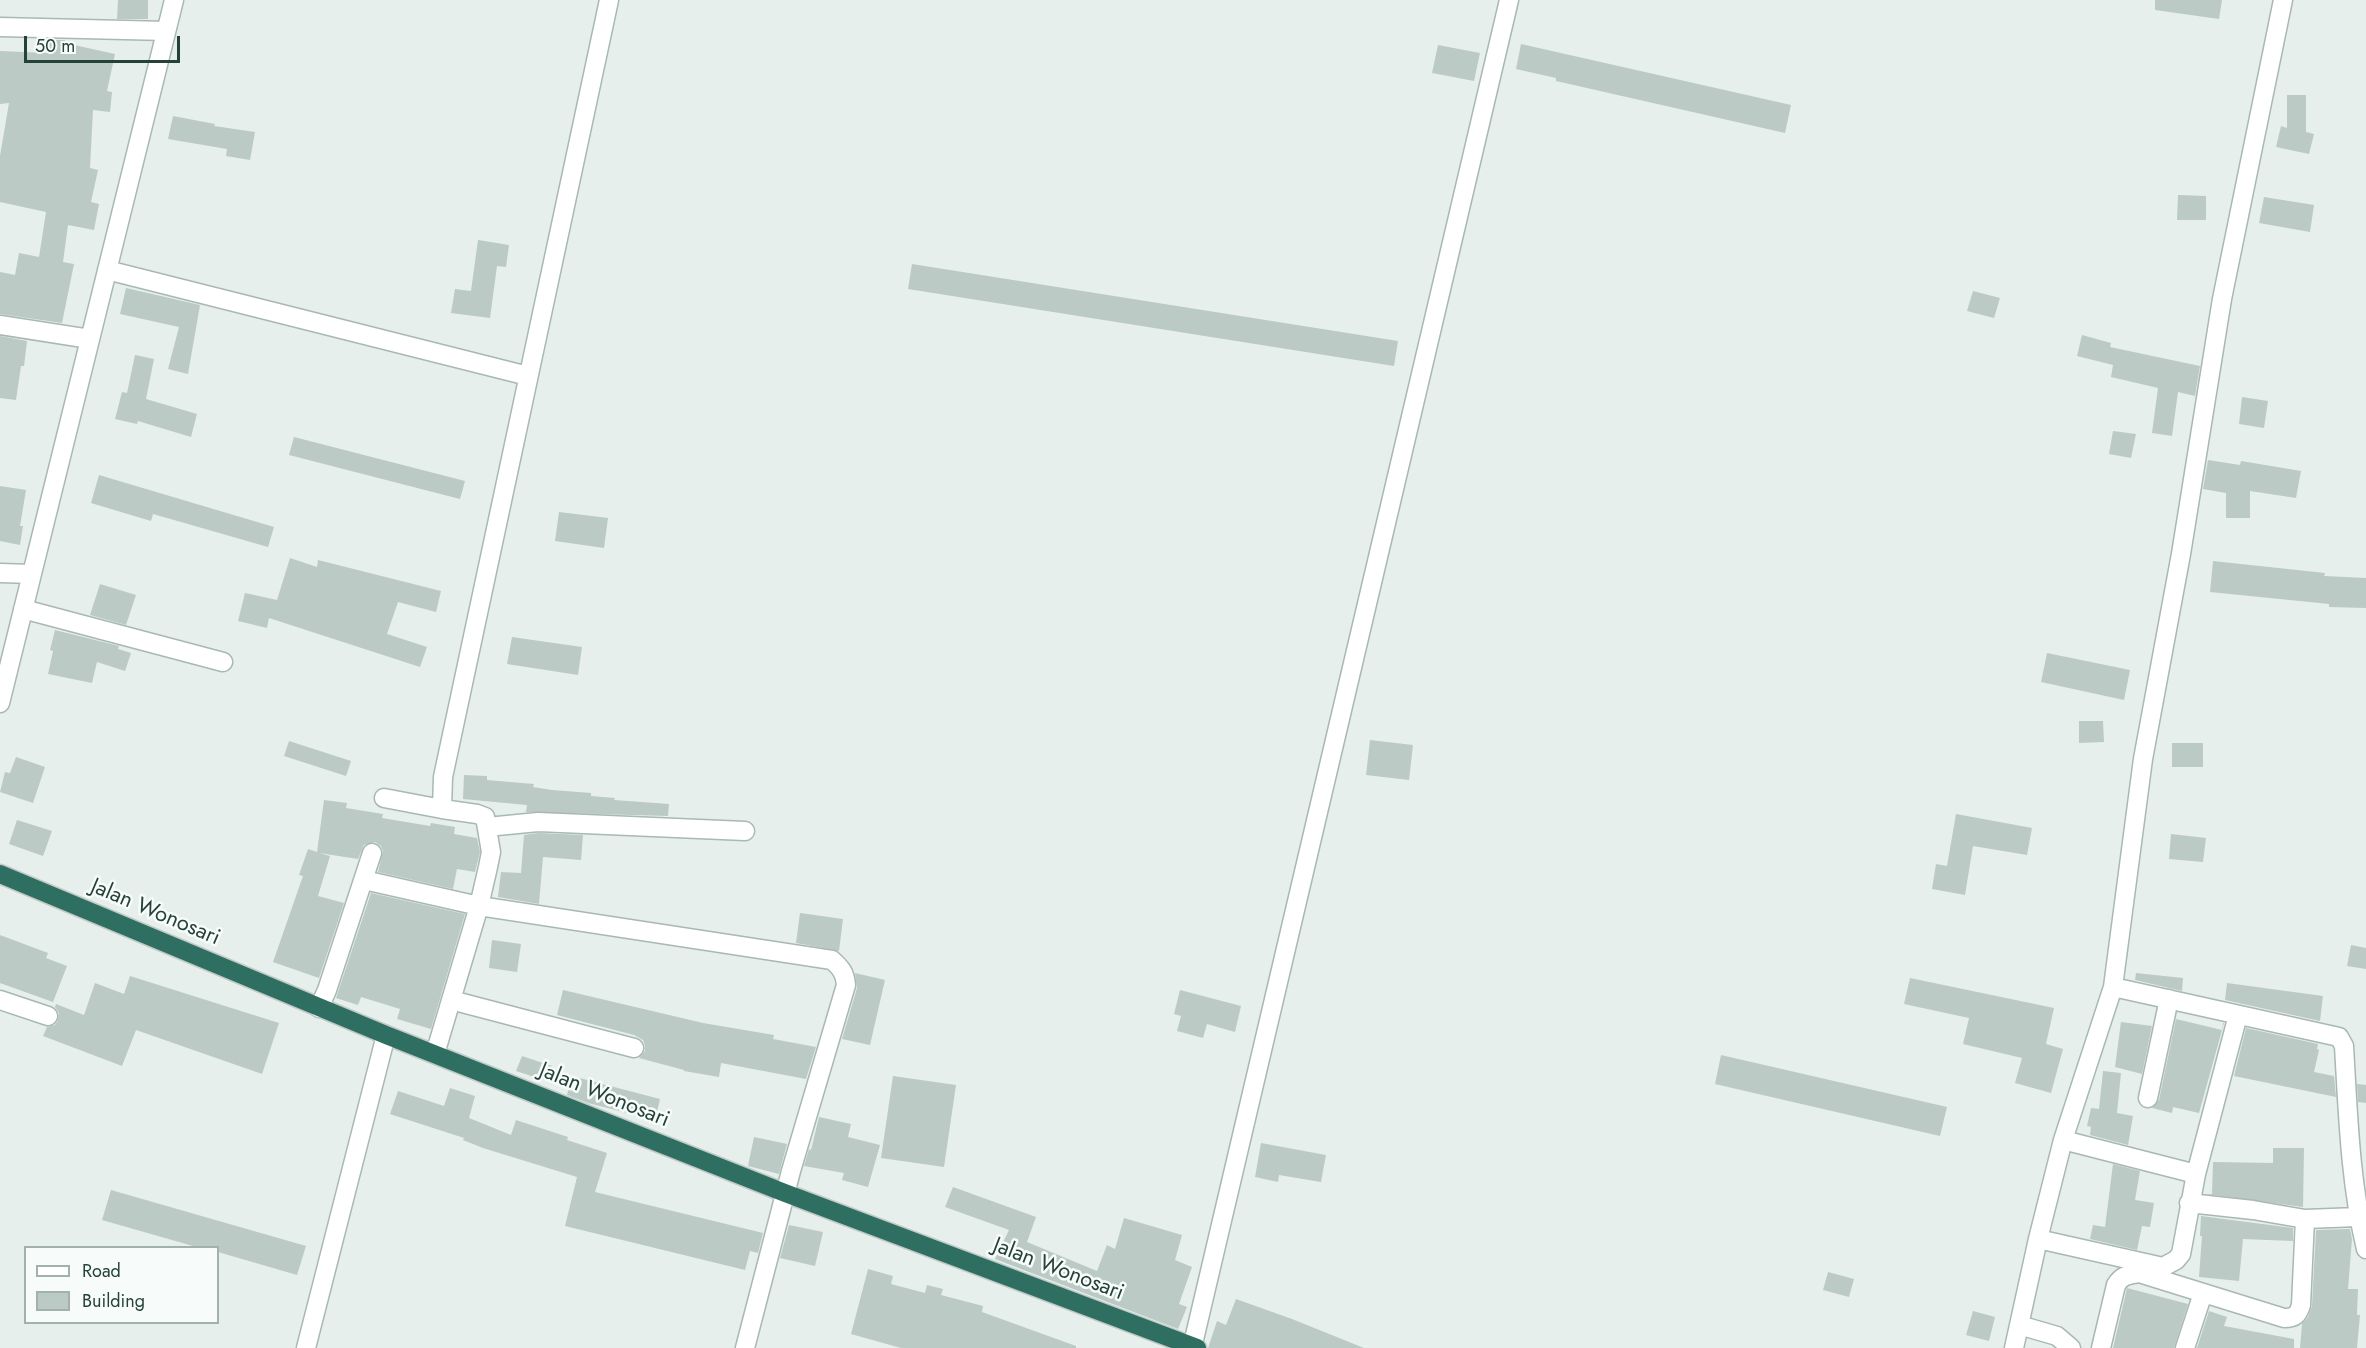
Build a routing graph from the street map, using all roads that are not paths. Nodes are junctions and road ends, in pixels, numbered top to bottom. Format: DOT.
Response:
graph roads {
  1 [pos="174,0"];
  2 [pos="609,0"];
  3 [pos="1509,0"];
  4 [pos="2283,0"];
  5 [pos="0,27"];
  6 [pos="166,31"];
  7 [pos="107,270"];
  8 [pos="0,326"];
  9 [pos="90,339"];
  10 [pos="528,376"];
  11 [pos="0,573"];
  12 [pos="32,574"];
  13 [pos="24,609"];
  14 [pos="223,662"];
  15 [pos="0,704"];
  16 [pos="384,798"];
  17 [pos="442,809"];
  18 [pos="488,827"];
  19 [pos="745,831"];
  20 [pos="372,853"];
  21 [pos="0,874"];
  22 [pos="364,880"];
  23 [pos="479,906"];
  24 [pos="2113,987"];
  25 [pos="2169,999"];
  26 [pos="0,1000"];
  27 [pos="451,1000"];
  28 [pos="319,1008"];
  29 [pos="48,1016"];
  30 [pos="2238,1016"];
  31 [pos="386,1035"];
  32 [pos="634,1048"];
  33 [pos="435,1054"];
  34 [pos="2148,1098"];
  35 [pos="2063,1140"];
  36 [pos="2196,1174"];
  37 [pos="785,1193"];
  38 [pos="2189,1203"];
  39 [pos="2358,1217"];
  40 [pos="2305,1219"];
  41 [pos="2038,1239"];
  42 [pos="2366,1249"];
  43 [pos="2203,1293"];
  44 [pos="2019,1325"];
  45 [pos="306,1348"];
  46 [pos="745,1348"];
  47 [pos="1194,1348"];
  48 [pos="2014,1348"];
  49 [pos="2072,1348"];
  50 [pos="2101,1348"];
  51 [pos="2186,1348"];
  1 -- 6 [label="street"];
  2 -- 10 [label="street"];
  3 -- 47 [label="street"];
  4 -- 24 [label="street"];
  5 -- 6 [label="street"];
  6 -- 7 [label="street"];
  7 -- 9 [label="street"];
  7 -- 10 [label="street"];
  8 -- 9 [label="street"];
  9 -- 12 [label="street"];
  10 -- 17 [label="street"];
  11 -- 12 [label="street"];
  12 -- 13 [label="street"];
  13 -- 14 [label="street"];
  13 -- 15 [label="street"];
  16 -- 17 [label="street"];
  17 -- 18 [label="street"];
  18 -- 19 [label="street"];
  18 -- 23 [label="street"];
  20 -- 22 [label="street"];
  21 -- 28 [label="highway, Jalan Wonosari"];
  22 -- 23 [label="street"];
  22 -- 28 [label="street"];
  23 -- 27 [label="street"];
  23 -- 37 [label="street"];
  24 -- 25 [label="street"];
  24 -- 35 [label="street"];
  25 -- 30 [label="street"];
  25 -- 34 [label="street"];
  26 -- 29 [label="street"];
  27 -- 32 [label="street"];
  27 -- 33 [label="street"];
  28 -- 31 [label="highway, Jalan Wonosari"];
  30 -- 36 [label="street"];
  30 -- 39 [label="street"];
  31 -- 33 [label="highway, Jalan Wonosari"];
  31 -- 45 [label="street"];
  33 -- 37 [label="highway, Jalan Wonosari"];
  35 -- 36 [label="street"];
  35 -- 41 [label="street"];
  36 -- 38 [label="street"];
  37 -- 46 [label="street"];
  37 -- 47 [label="highway, Jalan Wonosari"];
  38 -- 40 [label="street"];
  38 -- 41 [label="street"];
  39 -- 40 [label="street"];
  39 -- 42 [label="street"];
  40 -- 43 [label="street"];
  41 -- 44 [label="street"];
  43 -- 50 [label="street"];
  43 -- 51 [label="street"];
  44 -- 48 [label="street"];
  44 -- 49 [label="street"];
}
